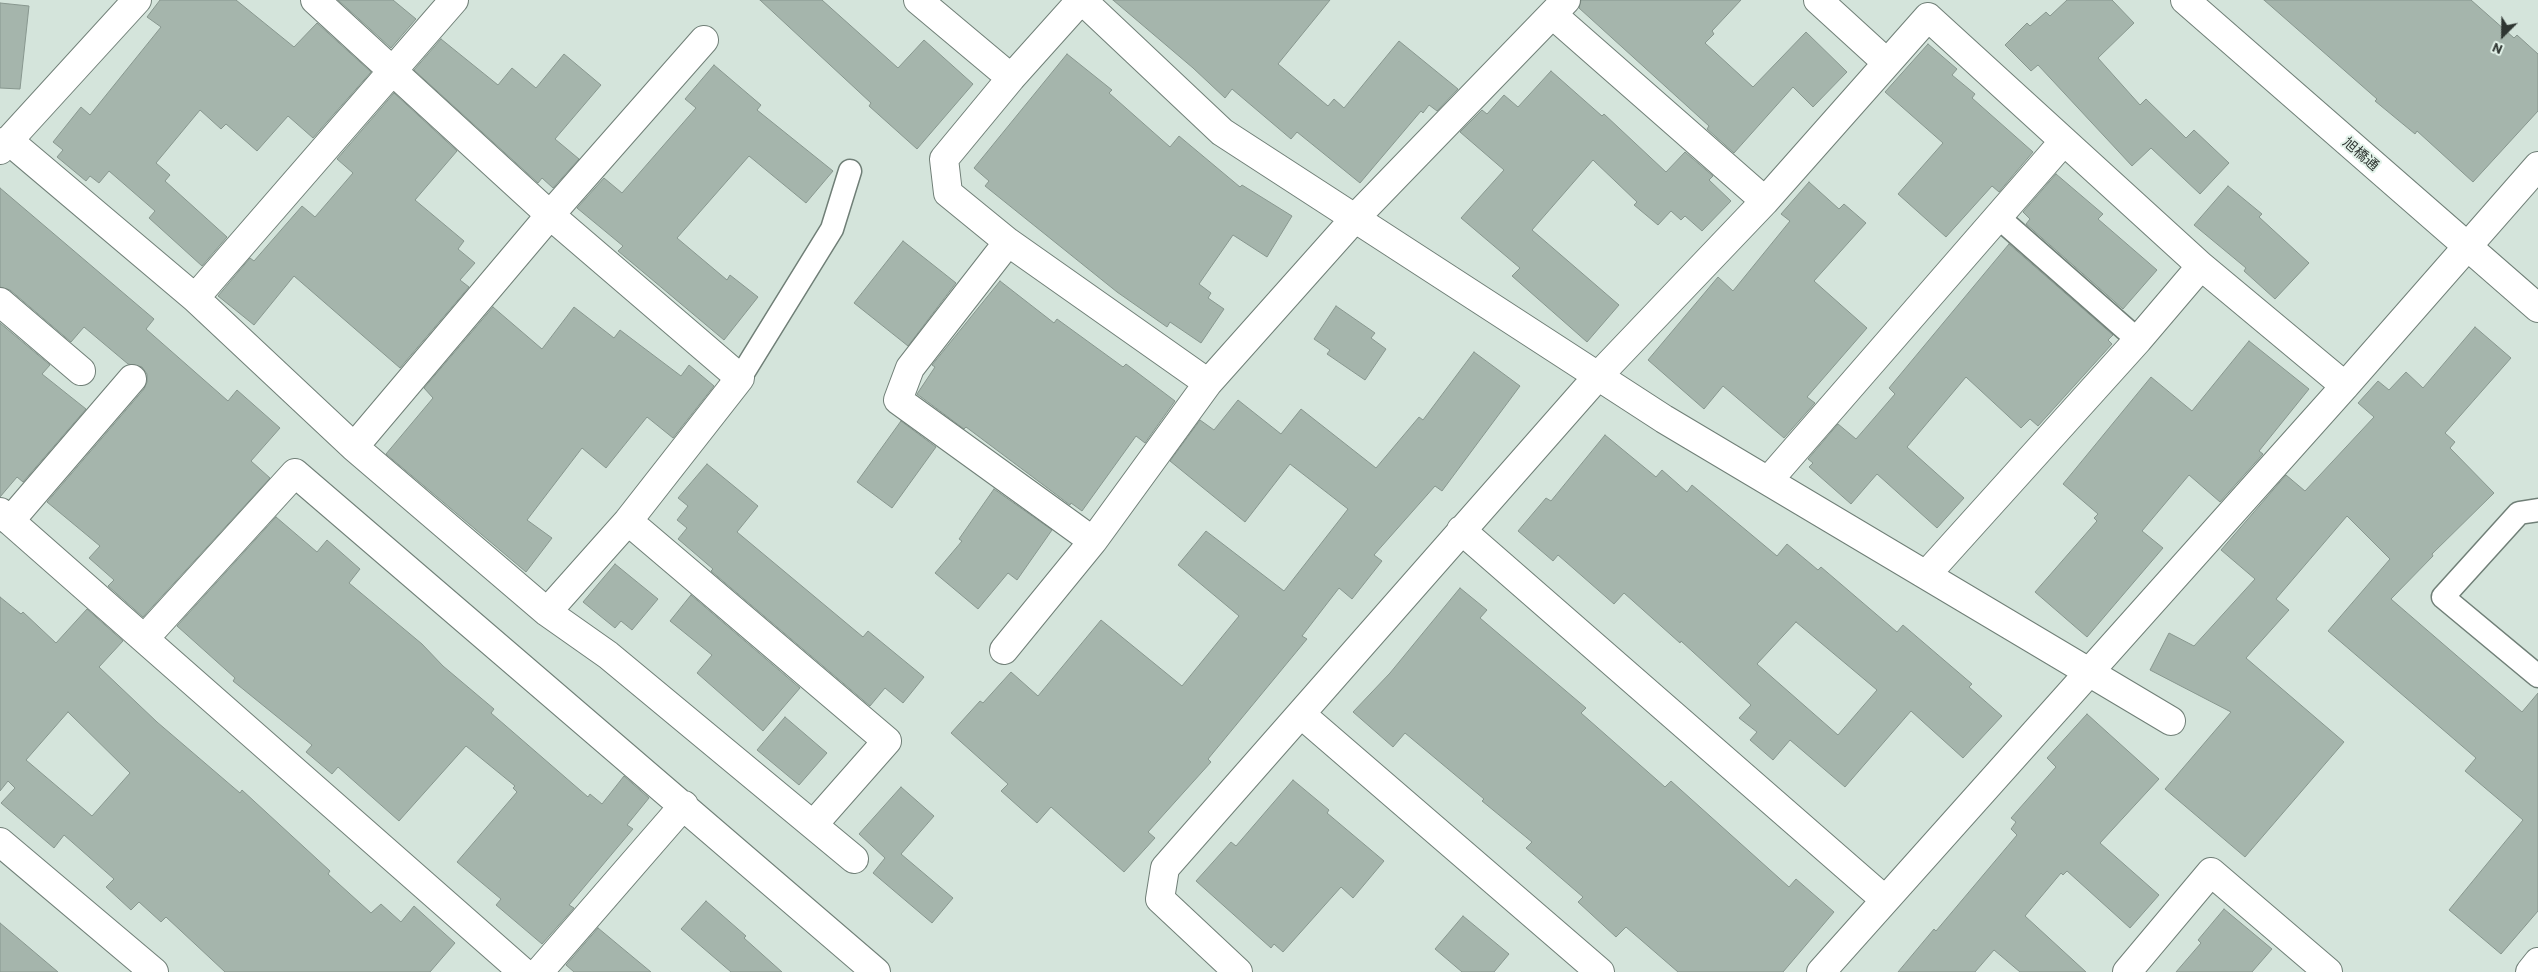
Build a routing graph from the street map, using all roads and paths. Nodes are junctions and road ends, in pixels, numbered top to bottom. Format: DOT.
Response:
graph roads {
  1 [pos="137,0"];
  2 [pos="315,0"];
  3 [pos="454,0"];
  4 [pos="918,0"];
  5 [pos="1081,0"];
  6 [pos="1818,0"];
  7 [pos="2185,0"];
  8 [pos="1559,7"];
  9 [pos="1935,8"];
  10 [pos="704,40"];
  11 [pos="1886,62"];
  12 [pos="394,70"];
  13 [pos="1011,78"];
  14 [pos="2064,141"];
  15 [pos="4,145"];
  16 [pos="2538,166"];
  17 [pos="850,171"];
  18 [pos="1765,201"];
  19 [pos="550,215"];
  20 [pos="1998,216"];
  21 [pos="1356,217"];
  22 [pos="1008,242"];
  23 [pos="2466,246"];
  24 [pos="2201,266"];
  25 [pos="195,298"];
  26 [pos="0,302"];
  27 [pos="2538,308"];
  28 [pos="2138,340"];
  29 [pos="81,371"];
  30 [pos="1598,376"];
  31 [pos="740,378"];
  32 [pos="132,379"];
  33 [pos="1208,383"];
  34 [pos="2345,386"];
  35 [pos="354,447"];
  36 [pos="1768,481"];
  37 [pos="2538,510"];
  38 [pos="5,517"];
  39 [pos="628,521"];
  40 [pos="1461,530"];
  41 [pos="1093,541"];
  42 [pos="1926,575"];
  43 [pos="547,612"];
  44 [pos="145,638"];
  45 [pos="1004,650"];
  46 [pos="2088,671"];
  47 [pos="2538,676"];
  48 [pos="1302,715"];
  49 [pos="2171,721"];
  50 [pos="684,804"];
  51 [pos="814,825"];
  52 [pos="0,842"];
  53 [pos="854,859"];
  54 [pos="1884,899"];
  55 [pos="2538,962"];
  56 [pos="154,972"];
  57 [pos="522,972"];
  58 [pos="539,972"];
  59 [pos="876,972"];
  60 [pos="1238,972"];
  61 [pos="1600,972"];
  62 [pos="1821,972"];
  63 [pos="2127,972"];
  64 [pos="2328,972"];
  65 [pos="2530,972"];
  1 -- 15 [label="street"];
  2 -- 12 [label="street"];
  3 -- 12 [label="street"];
  4 -- 13 [label="street"];
  5 -- 13 [label="street"];
  5 -- 21 [label="street"];
  6 -- 11 [label="street"];
  7 -- 23 [label="street, 旭橋通"];
  8 -- 18 [label="street"];
  8 -- 21 [label="street"];
  9 -- 11 [label="street"];
  9 -- 14 [label="street"];
  10 -- 19 [label="street"];
  11 -- 18 [label="street"];
  12 -- 19 [label="street"];
  12 -- 25 [label="street"];
  13 -- 22 [label="street"];
  14 -- 20 [label="street"];
  14 -- 24 [label="street"];
  15 -- 25 [label="street"];
  16 -- 23 [label="street"];
  17 -- 31 [label="lane"];
  18 -- 30 [label="street"];
  19 -- 31 [label="street"];
  19 -- 35 [label="street"];
  20 -- 28 [label="lane"];
  20 -- 36 [label="street"];
  21 -- 30 [label="street"];
  21 -- 33 [label="street"];
  22 -- 33 [label="street"];
  22 -- 41 [label="street"];
  23 -- 27 [label="street, 旭橋通"];
  23 -- 34 [label="street"];
  24 -- 28 [label="street"];
  24 -- 34 [label="street"];
  25 -- 35 [label="street"];
  26 -- 29 [label="street"];
  28 -- 42 [label="street"];
  30 -- 36 [label="street"];
  30 -- 40 [label="street"];
  31 -- 39 [label="street"];
  32 -- 38 [label="street"];
  33 -- 41 [label="street"];
  34 -- 46 [label="street"];
  35 -- 43 [label="street"];
  36 -- 42 [label="street"];
  37 -- 47 [label="lane"];
  38 -- 44 [label="street"];
  39 -- 43 [label="street"];
  39 -- 51 [label="street"];
  40 -- 48 [label="street"];
  40 -- 54 [label="street"];
  41 -- 45 [label="street"];
  42 -- 46 [label="street"];
  43 -- 51 [label="street"];
  44 -- 50 [label="street"];
  44 -- 57 [label="street"];
  46 -- 49 [label="street"];
  46 -- 54 [label="street"];
  48 -- 60 [label="street"];
  48 -- 61 [label="street"];
  50 -- 58 [label="street"];
  50 -- 59 [label="street"];
  51 -- 53 [label="street"];
  52 -- 56 [label="street"];
  54 -- 62 [label="street"];
  55 -- 65 [label="street"];
  63 -- 64 [label="street"];
}
